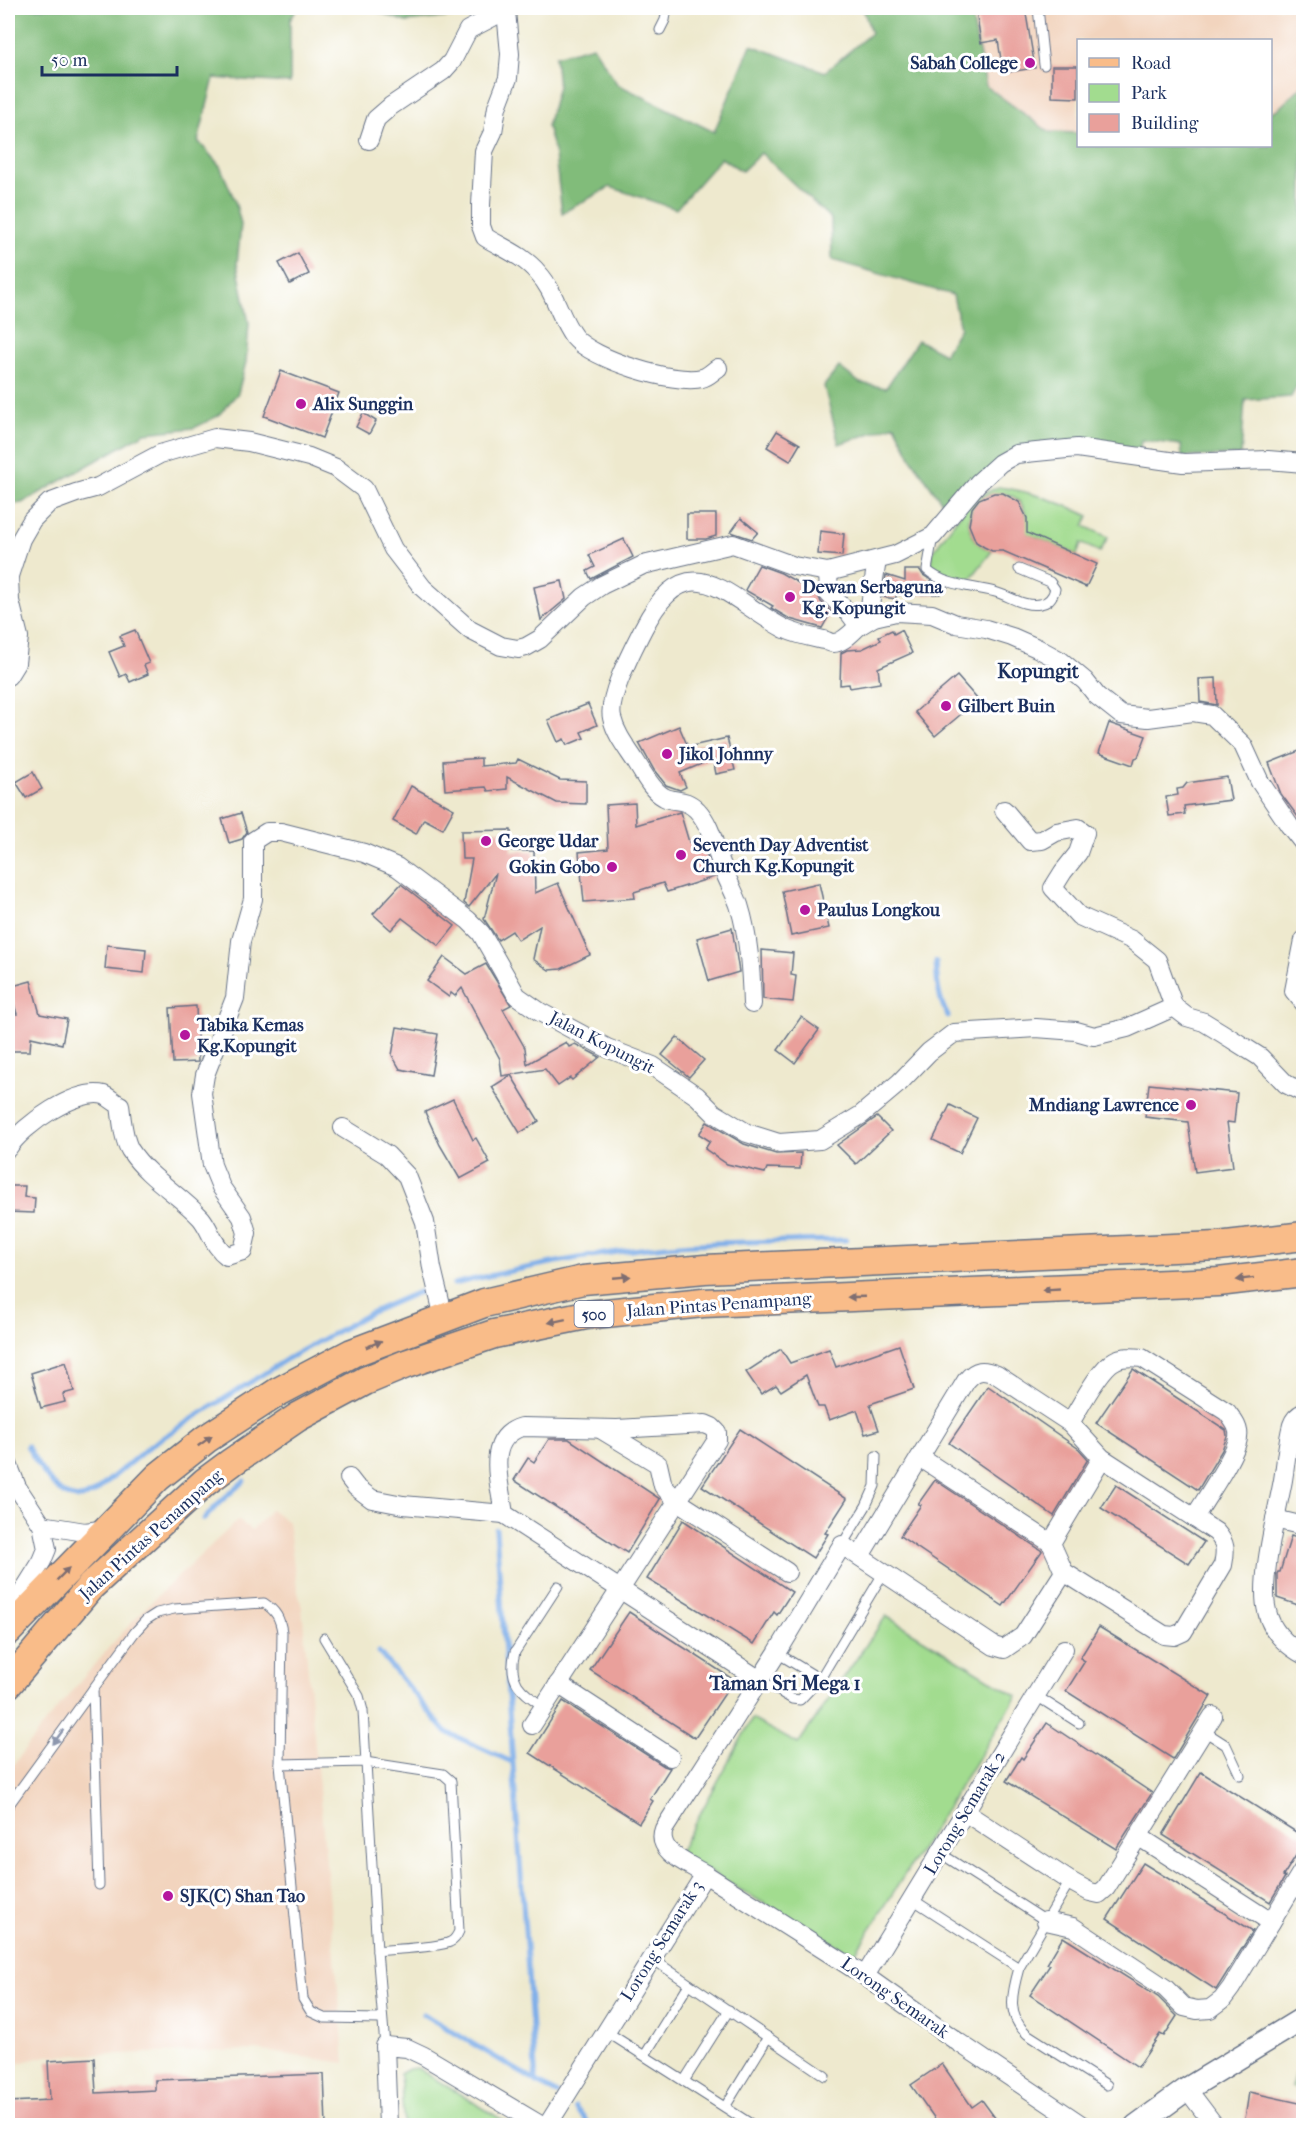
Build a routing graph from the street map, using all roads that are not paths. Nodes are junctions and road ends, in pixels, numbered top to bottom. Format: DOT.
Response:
graph roads {
  1 [pos="667,8"];
  2 [pos="1038,8"];
  3 [pos="508,9"];
  4 [pos="660,30"];
  5 [pos="1044,65"];
  6 [pos="369,140"];
  7 [pos="718,368"];
  8 [pos="1304,463"];
  9 [pos="933,536"];
  10 [pos="878,560"];
  11 [pos="1018,569"];
  12 [pos="828,572"];
  13 [pos="866,621"];
  14 [pos="8,676"];
  15 [pos="1004,810"];
  16 [pos="1304,844"];
  17 [pos="1304,940"];
  18 [pos="1304,1003"];
  19 [pos="752,1004"];
  20 [pos="1174,1007"];
  21 [pos="1304,1093"];
  22 [pos="343,1128"];
  23 [pos="8,1148"];
  24 [pos="1304,1236"];
  25 [pos="999,1255"];
  26 [pos="1304,1272"];
  27 [pos="1002,1291"];
  28 [pos="444,1318"];
  29 [pos="1304,1412"];
  30 [pos="1070,1423"];
  31 [pos="601,1429"];
  32 [pos="876,1456"];
  33 [pos="921,1458"];
  34 [pos="1102,1458"];
  35 [pos="8,1464"];
  36 [pos="349,1478"];
  37 [pos="677,1501"];
  38 [pos="504,1514"];
  39 [pos="1194,1518"];
  40 [pos="1275,1519"];
  41 [pos="42,1525"];
  42 [pos="1304,1526"];
  43 [pos="107,1529"];
  44 [pos="1051,1543"];
  45 [pos="842,1545"];
  46 [pos="860,1556"];
  47 [pos="787,1572"];
  48 [pos="884,1572"];
  49 [pos="1064,1572"];
  50 [pos="558,1586"];
  51 [pos="620,1588"];
  52 [pos="9,1628"];
  53 [pos="324,1638"];
  54 [pos="1064,1649"];
  55 [pos="777,1653"];
  56 [pos="1304,1655"];
  57 [pos="760,1680"];
  58 [pos="820,1680"];
  59 [pos="8,1684"];
  60 [pos="558,1684"];
  61 [pos="93,1689"];
  62 [pos="1035,1695"];
  63 [pos="543,1706"];
  64 [pos="1079,1723"];
  65 [pos="1208,1724"];
  66 [pos="532,1725"];
  67 [pos="670,1757"];
  68 [pos="365,1762"];
  69 [pos="280,1764"];
  70 [pos="1240,1775"];
  71 [pos="8,1806"];
  72 [pos="966,1813"];
  73 [pos="1138,1836"];
  74 [pos="940,1853"];
  75 [pos="1304,1868"];
  76 [pos="705,1874"];
  77 [pos="1070,1881"];
  78 [pos="99,1885"];
  79 [pos="912,1899"];
  80 [pos="1046,1921"];
  81 [pos="1271,1922"];
  82 [pos="376,1951"];
  83 [pos="651,1958"];
  84 [pos="1019,1968"];
  85 [pos="865,1976"];
  86 [pos="689,1984"];
  87 [pos="729,2010"];
  88 [pos="1304,2018"];
  89 [pos="381,2019"];
  90 [pos="607,2032"];
  91 [pos="768,2037"];
  92 [pos="385,2046"];
  93 [pos="645,2055"];
  94 [pos="825,2076"];
  95 [pos="684,2081"];
  96 [pos="1107,2085"];
  97 [pos="1187,2089"];
  98 [pos="725,2107"];
  99 [pos="751,2124"];
  100 [pos="388,2126"];
  101 [pos="542,2126"];
  102 [pos="547,2126"];
  103 [pos="1083,2126"];
  104 [pos="1136,2126"];
  105 [pos="1215,2126"];
  1 -- 4 [label="lane"];
  2 -- 5 [label="lane"];
  3 -- 6 [label="street"];
  3 -- 7 [label="street"];
  8 -- 9 [label="street"];
  9 -- 10 [label="street"];
  9 -- 11 [label="lane"];
  10 -- 12 [label="street"];
  10 -- 13 [label="street"];
  12 -- 13 [label="street"];
  12 -- 14 [label="street"];
  13 -- 16 [label="street"];
  13 -- 19 [label="street"];
  15 -- 20 [label="street"];
  17 -- 18 [label="street"];
  20 -- 21 [label="street"];
  20 -- 23 [label="street, Jalan Kopungit"];
  22 -- 28 [label="street"];
  24 -- 25 [label="main road, Jalan Pintas Penampang / 500"];
  25 -- 27 [label="main road"];
  28 -- 25 [label="main road, Jalan Pintas Penampang / 500, one-way"];
  26 -- 27 [label="main road, Jalan Pintas Penampang / 500, one-way"];
  27 -- 59 [label="main road, Jalan Pintas Penampang / 500, one-way"];
  43 -- 28 [label="main road, Jalan Pintas Penampang / 500, one-way"];
  29 -- 40 [label="street"];
  30 -- 33 [label="street"];
  30 -- 34 [label="street"];
  30 -- 39 [label="street"];
  31 -- 37 [label="street"];
  31 -- 37 [label="street"];
  31 -- 38 [label="street"];
  32 -- 45 [label="lane"];
  33 -- 44 [label="street"];
  33 -- 46 [label="street"];
  34 -- 39 [label="street"];
  34 -- 44 [label="street"];
  35 -- 41 [label="street"];
  36 -- 38 [label="street"];
  37 -- 47 [label="street"];
  37 -- 51 [label="street"];
  38 -- 51 [label="street"];
  39 -- 49 [label="street"];
  40 -- 42 [label="street"];
  40 -- 56 [label="street"];
  41 -- 43 [label="street"];
  41 -- 52 [label="street"];
  52 -- 43 [label="main road, Jalan Pintas Penampang / 500, one-way"];
  44 -- 49 [label="street"];
  45 -- 46 [label="street"];
  45 -- 55 [label="street, Lorong Semarak 3"];
  46 -- 48 [label="street"];
  48 -- 49 [label="street"];
  48 -- 58 [label="lane"];
  50 -- 63 [label="lane"];
  51 -- 57 [label="street"];
  51 -- 60 [label="street"];
  53 -- 68 [label="lane"];
  54 -- 62 [label="street, Lorong Semarak 2"];
  55 -- 57 [label="street, Lorong Semarak 3"];
  55 -- 58 [label="lane"];
  57 -- 58 [label="lane"];
  57 -- 76 [label="street, Lorong Semarak 3"];
  60 -- 63 [label="street"];
  60 -- 67 [label="street"];
  61 -- 69 [label="lane"];
  61 -- 71 [label="lane, one-way"];
  61 -- 78 [label="lane"];
  62 -- 64 [label="lane"];
  62 -- 72 [label="street, Lorong Semarak 2"];
  63 -- 66 [label="street"];
  65 -- 70 [label="lane"];
  65 -- 73 [label="street"];
  68 -- 69 [label="lane"];
  68 -- 82 [label="lane"];
  68 -- 82 [label="lane"];
  69 -- 89 [label="lane"];
  72 -- 74 [label="street, Lorong Semarak 2"];
  72 -- 77 [label="street"];
  73 -- 77 [label="street"];
  73 -- 81 [label="street"];
  74 -- 79 [label="street, Lorong Semarak 2"];
  74 -- 80 [label="lane"];
  75 -- 81 [label="street"];
  76 -- 83 [label="street, Lorong Semarak 3"];
  76 -- 85 [label="street, Lorong Semarak"];
  77 -- 80 [label="lane"];
  79 -- 84 [label="lane"];
  79 -- 85 [label="street, Lorong Semarak 2"];
  80 -- 81 [label="street"];
  80 -- 84 [label="lane"];
  82 -- 89 [label="lane"];
  83 -- 86 [label="lane"];
  83 -- 90 [label="street, Lorong Semarak 3"];
  84 -- 96 [label="lane"];
  85 -- 103 [label="street, Lorong Semarak"];
  86 -- 87 [label="lane"];
  86 -- 93 [label="lane"];
  87 -- 91 [label="lane"];
  87 -- 95 [label="lane"];
  88 -- 97 [label="street"];
  89 -- 92 [label="lane"];
  90 -- 93 [label="lane"];
  90 -- 102 [label="street, Lorong Semarak 3"];
  91 -- 94 [label="lane"];
  91 -- 98 [label="lane"];
  92 -- 100 [label="street"];
  92 -- 101 [label="street"];
  93 -- 95 [label="lane"];
  95 -- 98 [label="lane"];
  97 -- 104 [label="street"];
  97 -- 105 [label="street"];
  98 -- 99 [label="lane"];
}
